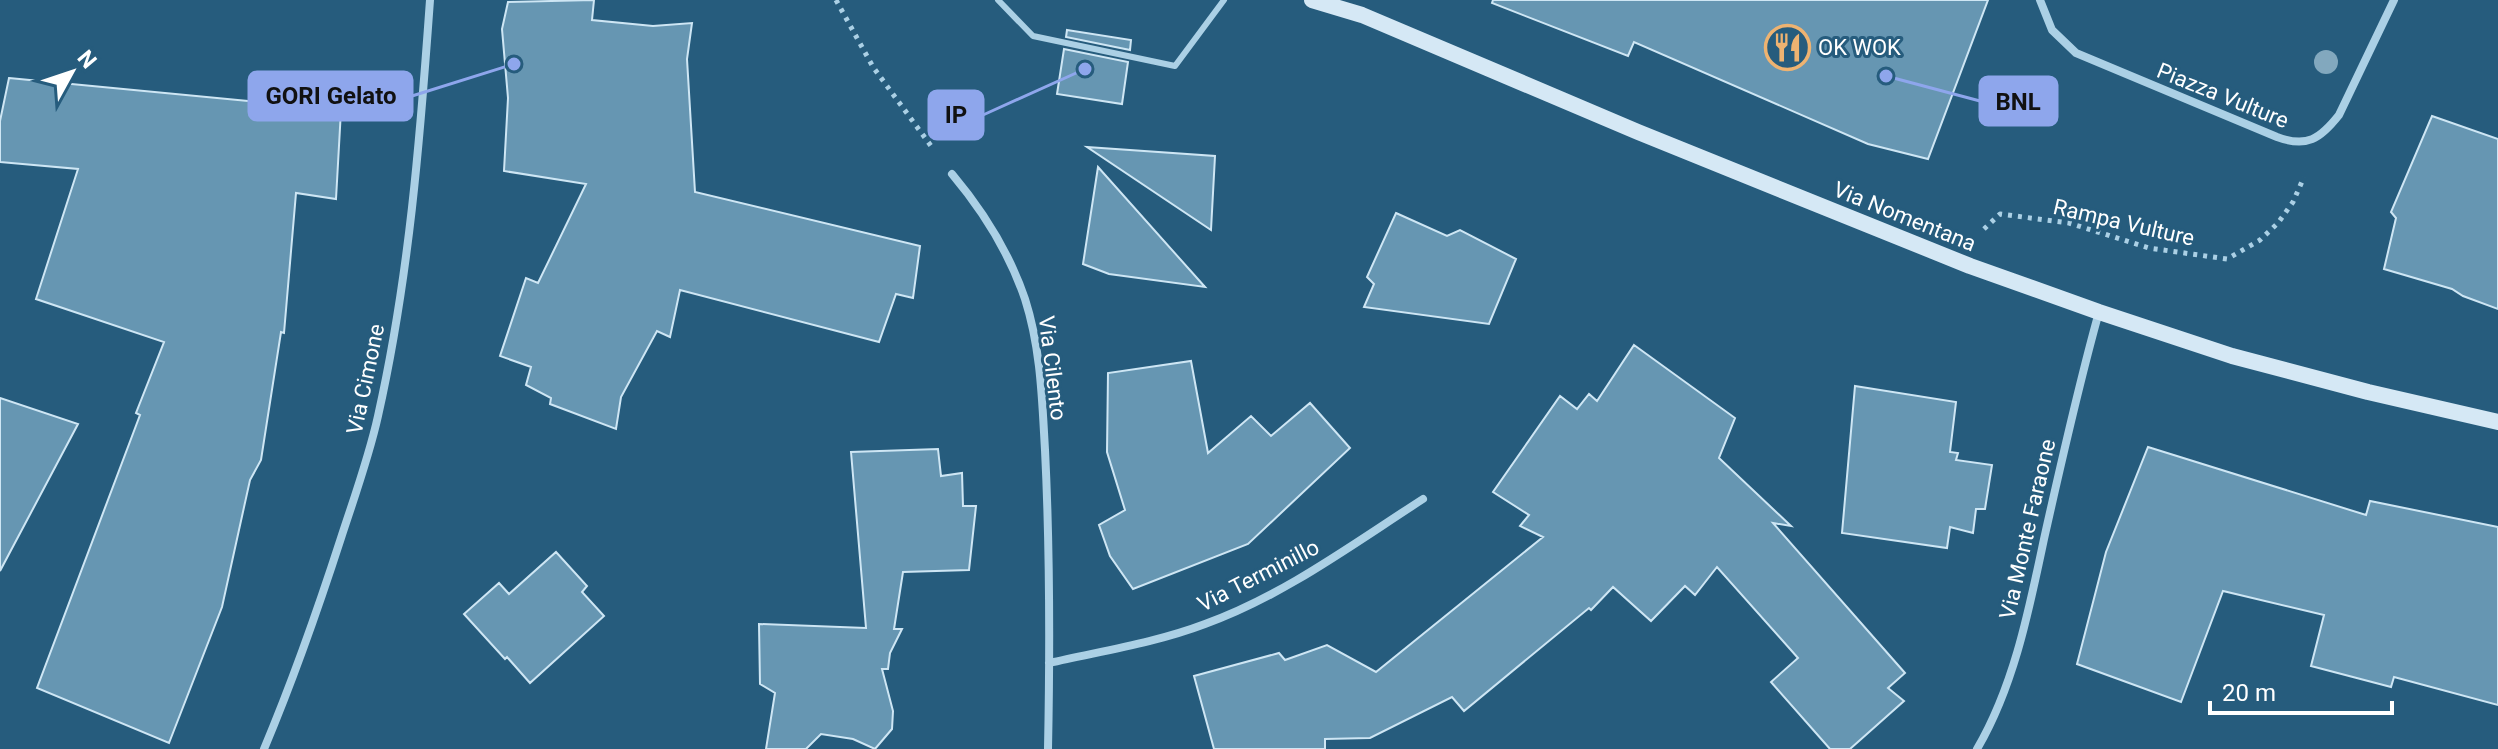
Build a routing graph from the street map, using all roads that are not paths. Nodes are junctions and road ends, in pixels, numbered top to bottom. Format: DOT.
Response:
graph roads {
  1 [pos="430,0"];
  2 [pos="998,0"];
  3 [pos="1224,0"];
  4 [pos="1312,0"];
  5 [pos="2040,0"];
  6 [pos="2394,0"];
  7 [pos="952,174"];
  8 [pos="2099,312"];
  9 [pos="2498,422"];
  10 [pos="1423,499"];
  11 [pos="1049,663"];
  12 [pos="264,749"];
  13 [pos="1048,749"];
  14 [pos="1977,749"];
  1 -- 12 [label="street, Via Cimone"];
  2 -- 3 [label="lane"];
  4 -- 8 [label="main road, Via Nomentana"];
  5 -- 6 [label="street, Piazza Vulture"];
  7 -- 11 [label="street, Via Cilento"];
  8 -- 9 [label="main road, Via Nomentana"];
  8 -- 14 [label="street, Via Monte Faraone"];
  10 -- 11 [label="street, Via Terminillo"];
  11 -- 13 [label="street, Via Cilento"];
}
